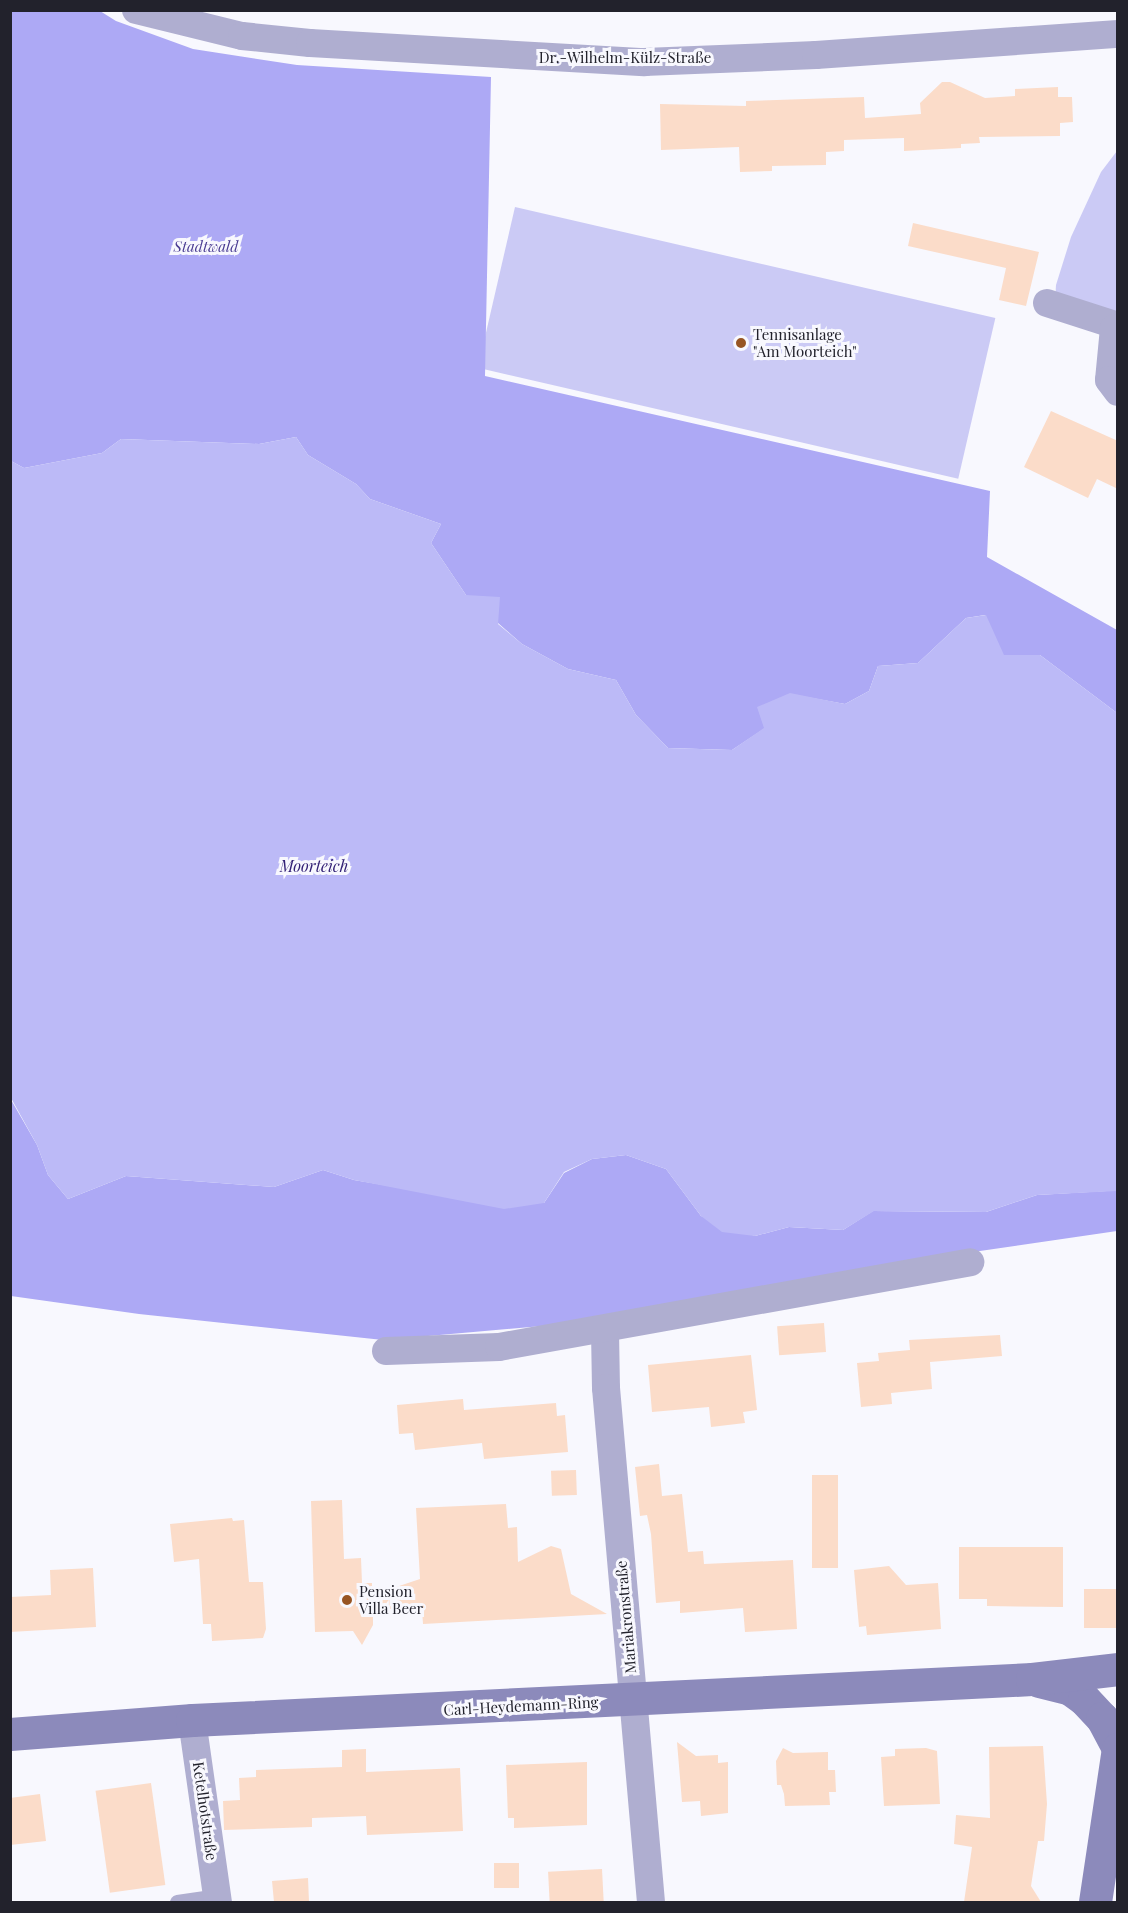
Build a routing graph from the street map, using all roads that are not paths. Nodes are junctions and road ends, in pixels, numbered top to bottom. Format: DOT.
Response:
graph roads {
  1 [pos="136,10"];
  2 [pos="1118,34"];
  3 [pos="1047,303"];
  4 [pos="1116,327"];
  5 [pos="1118,392"];
  6 [pos="970,1262"];
  7 [pos="605,1331"];
  8 [pos="387,1351"];
  9 [pos="1118,1669"];
  10 [pos="1032,1679"];
  11 [pos="634,1700"];
  12 [pos="192,1720"];
  13 [pos="10,1734"];
  14 [pos="1118,1748"];
  15 [pos="218,1899"];
  16 [pos="177,1902"];
  17 [pos="651,1902"];
  18 [pos="1095,1902"];
  1 -- 2 [label="street, Dr.-Wilhelm-Külz-Straße"];
  3 -- 4 [label="street"];
  4 -- 5 [label="street"];
  6 -- 7 [label="street"];
  7 -- 8 [label="street"];
  7 -- 11 [label="street, Mariakronstraße"];
  9 -- 10 [label="main road, Carl-Heydemann-Ring"];
  10 -- 11 [label="main road, Carl-Heydemann-Ring"];
  10 -- 14 [label="main road, Carl-Heydemann-Ring"];
  11 -- 12 [label="main road, Carl-Heydemann-Ring"];
  11 -- 17 [label="street, Mariakronstraße"];
  12 -- 13 [label="main road, Carl-Heydemann-Ring"];
  12 -- 15 [label="street, Ketelhotstraße"];
  14 -- 18 [label="main road"];
  15 -- 16 [label="lane"];
}
